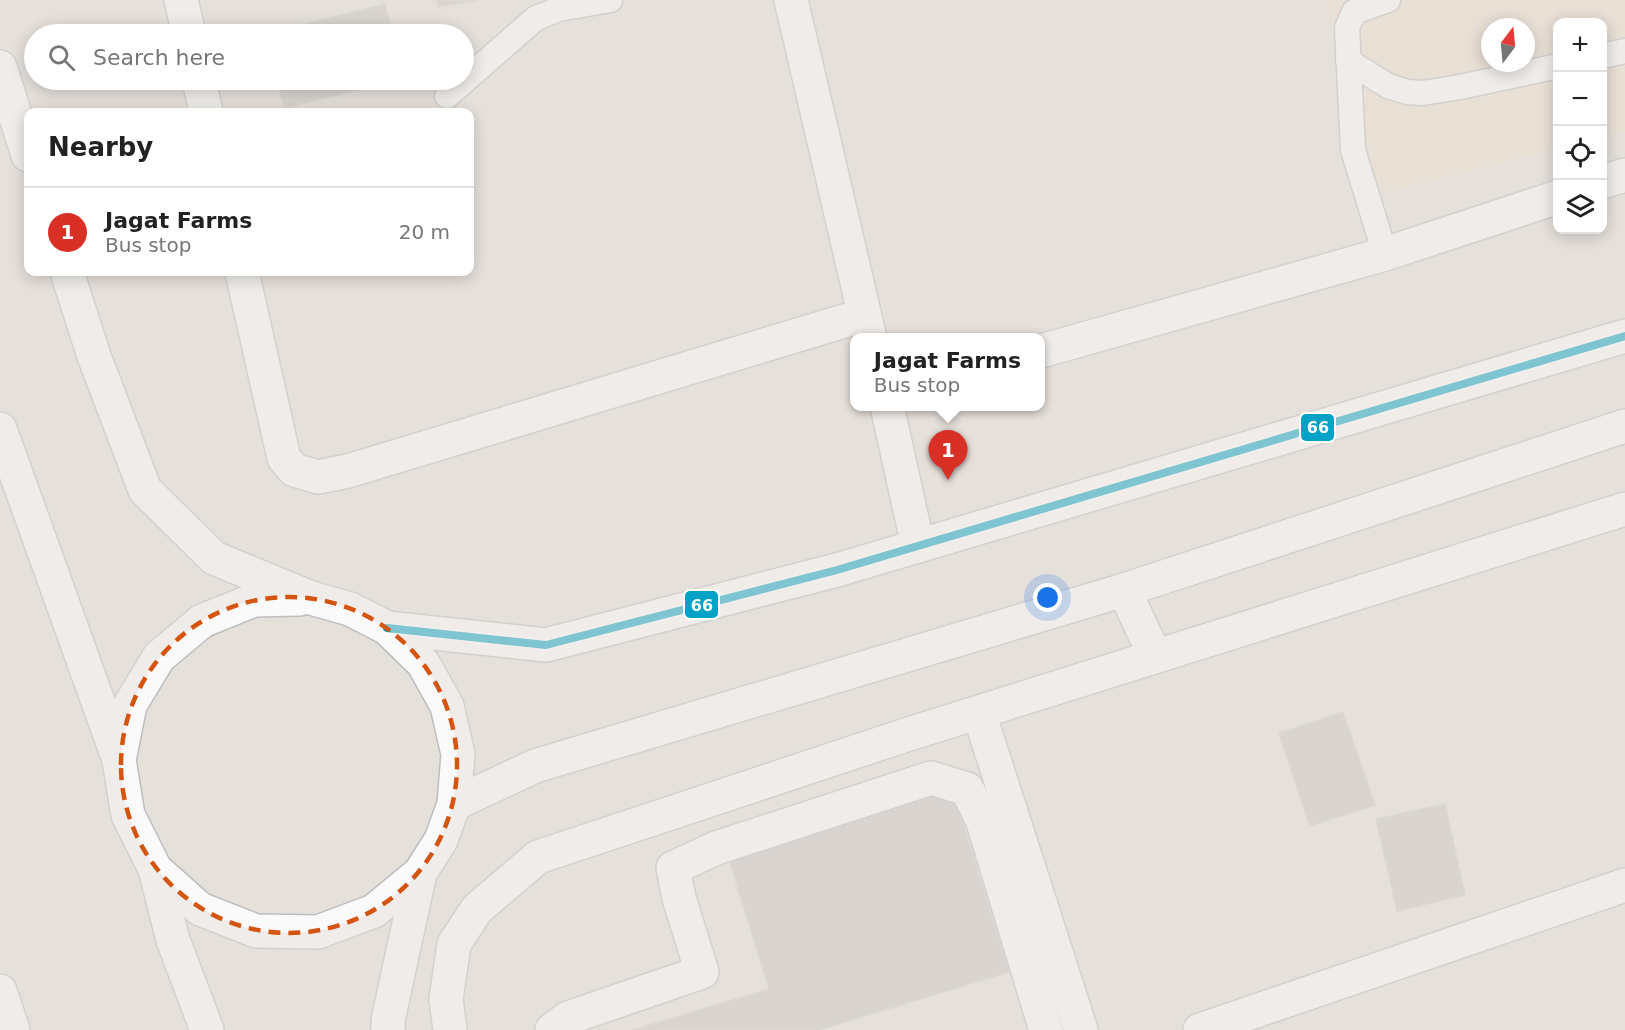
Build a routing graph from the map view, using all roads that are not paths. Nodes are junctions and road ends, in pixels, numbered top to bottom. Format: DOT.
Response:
graph roads {
  1 [pos="181,0"];
  2 [pos="610,0"];
  3 [pos="791,0"];
  4 [pos="1388,0"];
  5 [pos="187,24"];
  6 [pos="1625,51"];
  7 [pos="1607,55"];
  8 [pos="1348,61"];
  9 [pos="0,67"];
  10 [pos="1553,67"];
  11 [pos="474,72"];
  12 [pos="201,90"];
  13 [pos="454,90"];
  14 [pos="447,96"];
  15 [pos="205,108"];
  16 [pos="24,142"];
  17 [pos="1625,175"];
  18 [pos="1607,180"];
  19 [pos="1553,198"];
  20 [pos="1384,254"];
  21 [pos="68,276"];
  22 [pos="243,276"];
  23 [pos="867,326"];
  24 [pos="1625,336"];
  25 [pos="1045,350"];
  26 [pos="888,411"];
  27 [pos="1625,426"];
  28 [pos="0,429"];
  29 [pos="1625,509"];
  30 [pos="918,546"];
  31 [pos="1124,590"];
  32 [pos="311,598"];
  33 [pos="387,628"];
  34 [pos="1155,656"];
  35 [pos="979,713"];
  36 [pos="119,760"];
  37 [pos="454,804"];
  38 [pos="155,869"];
  39 [pos="420,873"];
  40 [pos="1625,885"];
  41 [pos="0,991"];
  42 [pos="13,1030"];
  43 [pos="207,1030"];
  44 [pos="388,1030"];
  45 [pos="450,1030"];
  46 [pos="552,1030"];
  47 [pos="1046,1030"];
  48 [pos="1081,1030"];
  49 [pos="1200,1030"];
  1 -- 5 [label="street"];
  2 -- 11 [label="lane"];
  3 -- 23 [label="street"];
  4 -- 8 [label="lane"];
  6 -- 7 [label="lane"];
  8 -- 10 [label="lane"];
  8 -- 20 [label="lane"];
  9 -- 16 [label="street"];
  12 -- 15 [label="street"];
  13 -- 14 [label="lane"];
  17 -- 18 [label="street"];
  19 -- 20 [label="street"];
  20 -- 25 [label="street"];
  21 -- 32 [label="street"];
  22 -- 23 [label="street"];
  24 -- 30 [label="street"];
  26 -- 30 [label="street"];
  27 -- 31 [label="street"];
  28 -- 36 [label="street"];
  29 -- 34 [label="street"];
  30 -- 33 [label="street"];
  31 -- 34 [label="street"];
  31 -- 37 [label="street"];
  32 -- 33 [label="street"];
  32 -- 36 [label="street"];
  33 -- 37 [label="street"];
  34 -- 35 [label="street"];
  35 -- 45 [label="street"];
  35 -- 48 [label="street"];
  36 -- 38 [label="street"];
  37 -- 39 [label="street"];
  38 -- 39 [label="street"];
  38 -- 43 [label="street"];
  39 -- 44 [label="street"];
  40 -- 49 [label="street"];
  41 -- 42 [label="street"];
  46 -- 47 [label="street"];
}
